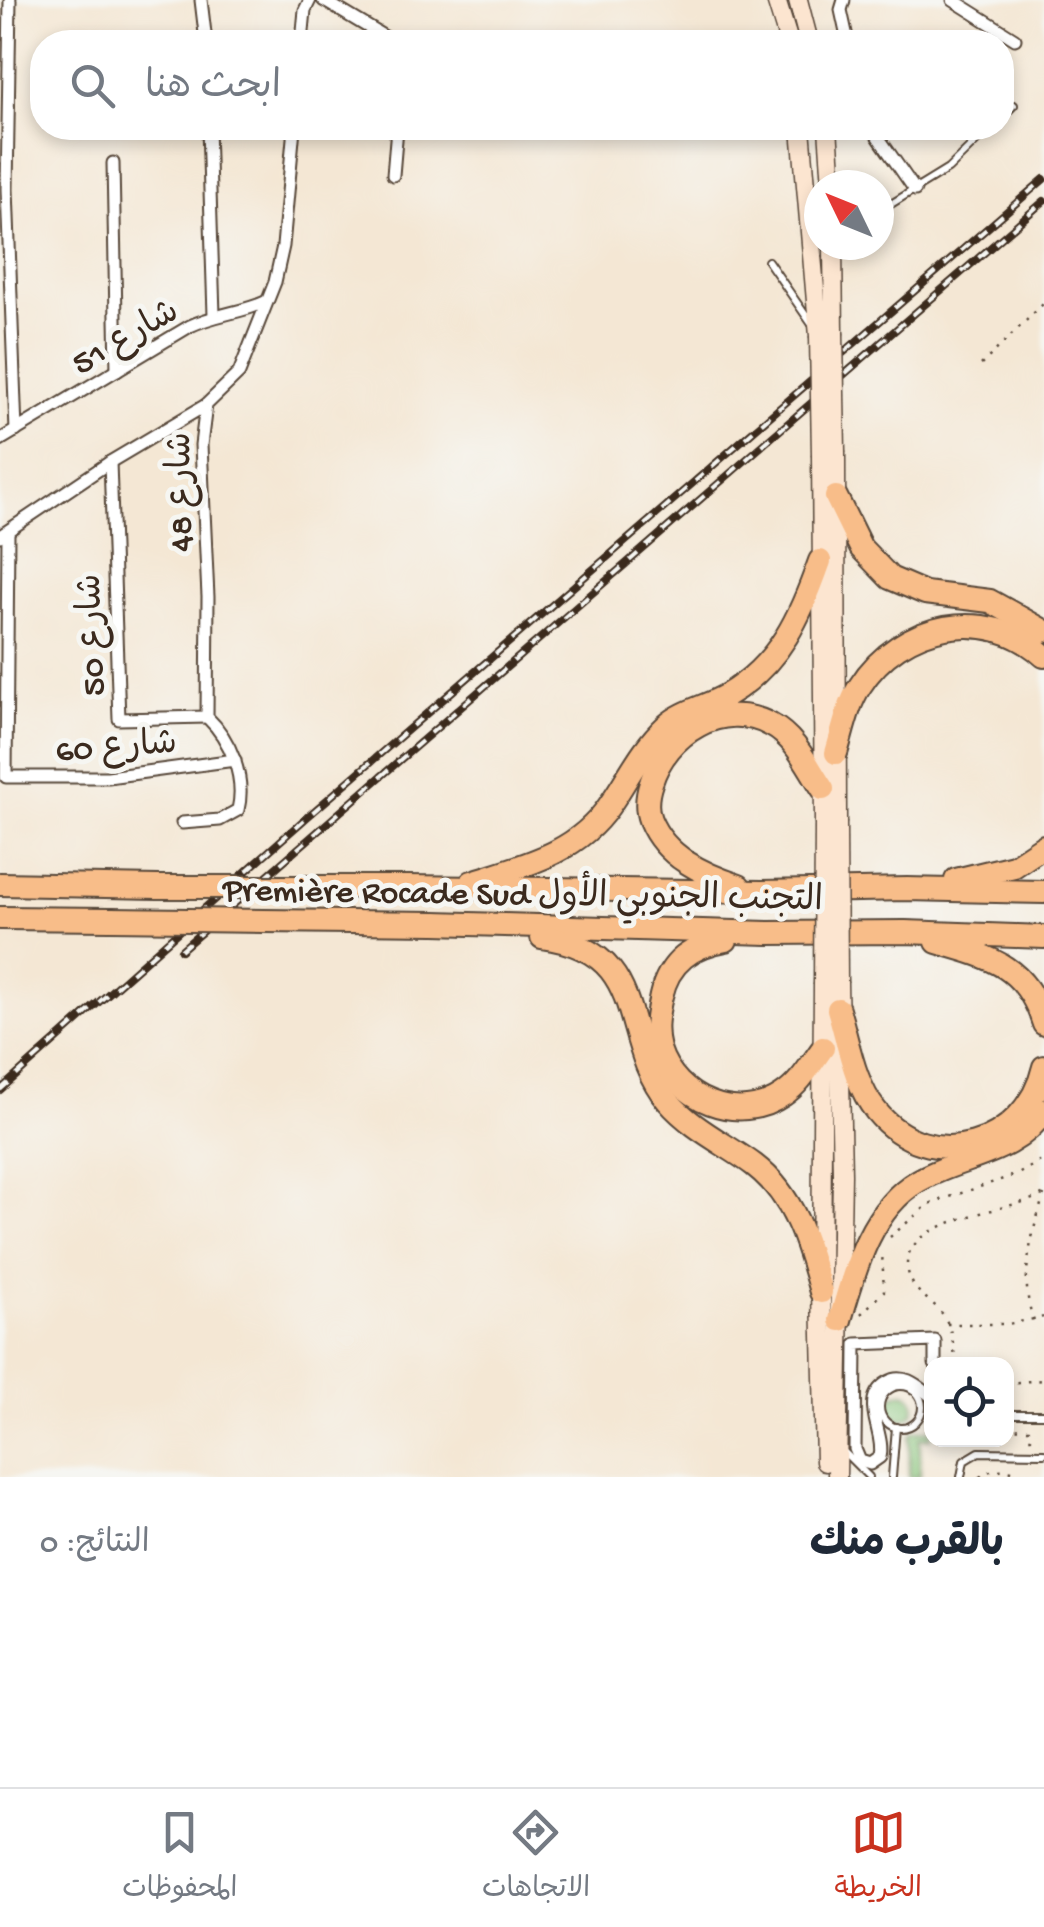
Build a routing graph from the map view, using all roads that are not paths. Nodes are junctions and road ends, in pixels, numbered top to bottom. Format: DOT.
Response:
graph roads {
  1 [pos="10,0"];
  2 [pos="201,0"];
  3 [pos="310,0"];
  4 [pos="323,0"];
  5 [pos="776,0"];
  6 [pos="798,0"];
  7 [pos="844,0"];
  8 [pos="953,0"];
  9 [pos="205,30"];
  10 [pos="303,30"];
  11 [pos="372,30"];
  12 [pos="785,30"];
  13 [pos="807,30"];
  14 [pos="845,30"];
  15 [pos="1002,30"];
  16 [pos="208,140"];
  17 [pos="293,140"];
  18 [pos="396,140"];
  19 [pos="803,140"];
  20 [pos="829,140"];
  21 [pos="880,140"];
  22 [pos="975,140"];
  23 [pos="113,163"];
  24 [pos="831,170"];
  25 [pos="392,175"];
  26 [pos="914,190"];
  27 [pos="894,202"];
  28 [pos="832,260"];
  29 [pos="768,261"];
  30 [pos="266,302"];
  31 [pos="214,315"];
  32 [pos="827,334"];
  33 [pos="117,370"];
  34 [pos="206,405"];
  35 [pos="16,430"];
  36 [pos="0,440"];
  37 [pos="829,455"];
  38 [pos="110,462"];
  39 [pos="836,497"];
  40 [pos="4,534"];
  41 [pos="820,561"];
  42 [pos="1044,631"];
  43 [pos="1044,656"];
  44 [pos="206,716"];
  45 [pos="836,753"];
  46 [pos="235,760"];
  47 [pos="823,789"];
  48 [pos="831,822"];
  49 [pos="182,823"];
  50 [pos="1044,846"];
  51 [pos="0,884"];
  52 [pos="456,888"];
  53 [pos="907,889"];
  54 [pos="762,892"];
  55 [pos="1044,892"];
  56 [pos="0,918"];
  57 [pos="434,924"];
  58 [pos="905,932"];
  59 [pos="768,933"];
  60 [pos="1044,937"];
  61 [pos="831,984"];
  62 [pos="838,1009"];
  63 [pos="1044,1024"];
  64 [pos="823,1048"];
  65 [pos="1044,1067"];
  66 [pos="1044,1111"];
  67 [pos="821,1292"];
  68 [pos="840,1320"];
  69 [pos="935,1357"];
  70 [pos="924,1398"];
  71 [pos="924,1399"];
  72 [pos="924,1406"];
  73 [pos="1014,1414"];
  74 [pos="1044,1414"];
  75 [pos="896,1427"];
  76 [pos="836,1443"];
  77 [pos="1044,1453"];
  78 [pos="825,1477"];
  79 [pos="837,1477"];
  80 [pos="869,1477"];
  81 [pos="892,1477"];
  82 [pos="961,1477"];
  1 -- 35 [label="street, شارع 51"];
  2 -- 9 [label="street"];
  3 -- 10 [label="street"];
  4 -- 11 [label="street"];
  5 -- 12 [label="main road"];
  6 -- 13 [label="main road"];
  7 -- 14 [label="street"];
  8 -- 15 [label="street"];
  16 -- 31 [label="street"];
  17 -- 30 [label="street, شارع 48"];
  18 -- 25 [label="street"];
  19 -- 32 [label="main road"];
  20 -- 24 [label="main road"];
  21 -- 26 [label="street"];
  22 -- 26 [label="lane"];
  23 -- 33 [label="street"];
  26 -- 27 [label="lane"];
  28 -- 32 [label="main road"];
  29 -- 32 [label="lane"];
  30 -- 31 [label="street, شارع 51"];
  30 -- 34 [label="street, شارع 48"];
  31 -- 33 [label="street, شارع 51"];
  32 -- 37 [label="main road, bridge"];
  33 -- 35 [label="street, شارع 51"];
  34 -- 38 [label="street"];
  34 -- 44 [label="street, شارع 48"];
  35 -- 36 [label="street, شارع 51"];
  37 -- 39 [label="main road"];
  37 -- 41 [label="main road"];
  38 -- 40 [label="street"];
  38 -- 44 [label="street, شارع 50"];
  39 -- 42 [label="highway"];
  39 -- 45 [label="main road"];
  40 -- 46 [label="street, شارع 60"];
  41 -- 47 [label="main road"];
  41 -- 52 [label="highway"];
  43 -- 45 [label="highway"];
  44 -- 46 [label="street"];
  45 -- 48 [label="main road"];
  46 -- 49 [label="street"];
  47 -- 48 [label="main road"];
  47 -- 54 [label="highway"];
  48 -- 61 [label="main road, bridge"];
  50 -- 53 [label="highway"];
  51 -- 52 [label="highway, Première Rocade Sud التجنب الجنوبي الأول, bridge"];
  52 -- 54 [label="highway, Première Rocade Sud التجنب الجنوبي الأول"];
  53 -- 54 [label="highway, Première Rocade Sud التجنب الجنوبي الأول"];
  53 -- 55 [label="highway, Première Rocade Sud التجنب الجنوبي الأول"];
  56 -- 57 [label="highway, Première Rocade Sud التجنب الجنوبي الأول, bridge"];
  57 -- 59 [label="highway, Première Rocade Sud التجنب الجنوبي الأول"];
  57 -- 67 [label="highway"];
  58 -- 59 [label="highway, Première Rocade Sud التجنب الجنوبي الأول"];
  58 -- 60 [label="highway, Première Rocade Sud التجنب الجنوبي الأول"];
  58 -- 63 [label="highway"];
  59 -- 64 [label="highway"];
  61 -- 62 [label="main road"];
  61 -- 64 [label="main road"];
  62 -- 65 [label="highway"];
  62 -- 68 [label="main road"];
  64 -- 67 [label="main road"];
  66 -- 68 [label="highway"];
  67 -- 78 [label="main road"];
  68 -- 76 [label="main road"];
  69 -- 70 [label="street"];
  71 -- 75 [label="lane"];
  72 -- 75 [label="lane"];
  73 -- 74 [label="lane"];
  75 -- 81 [label="lane"];
  76 -- 79 [label="main road"];
  76 -- 80 [label="lane"];
  77 -- 82 [label="lane"];
}
